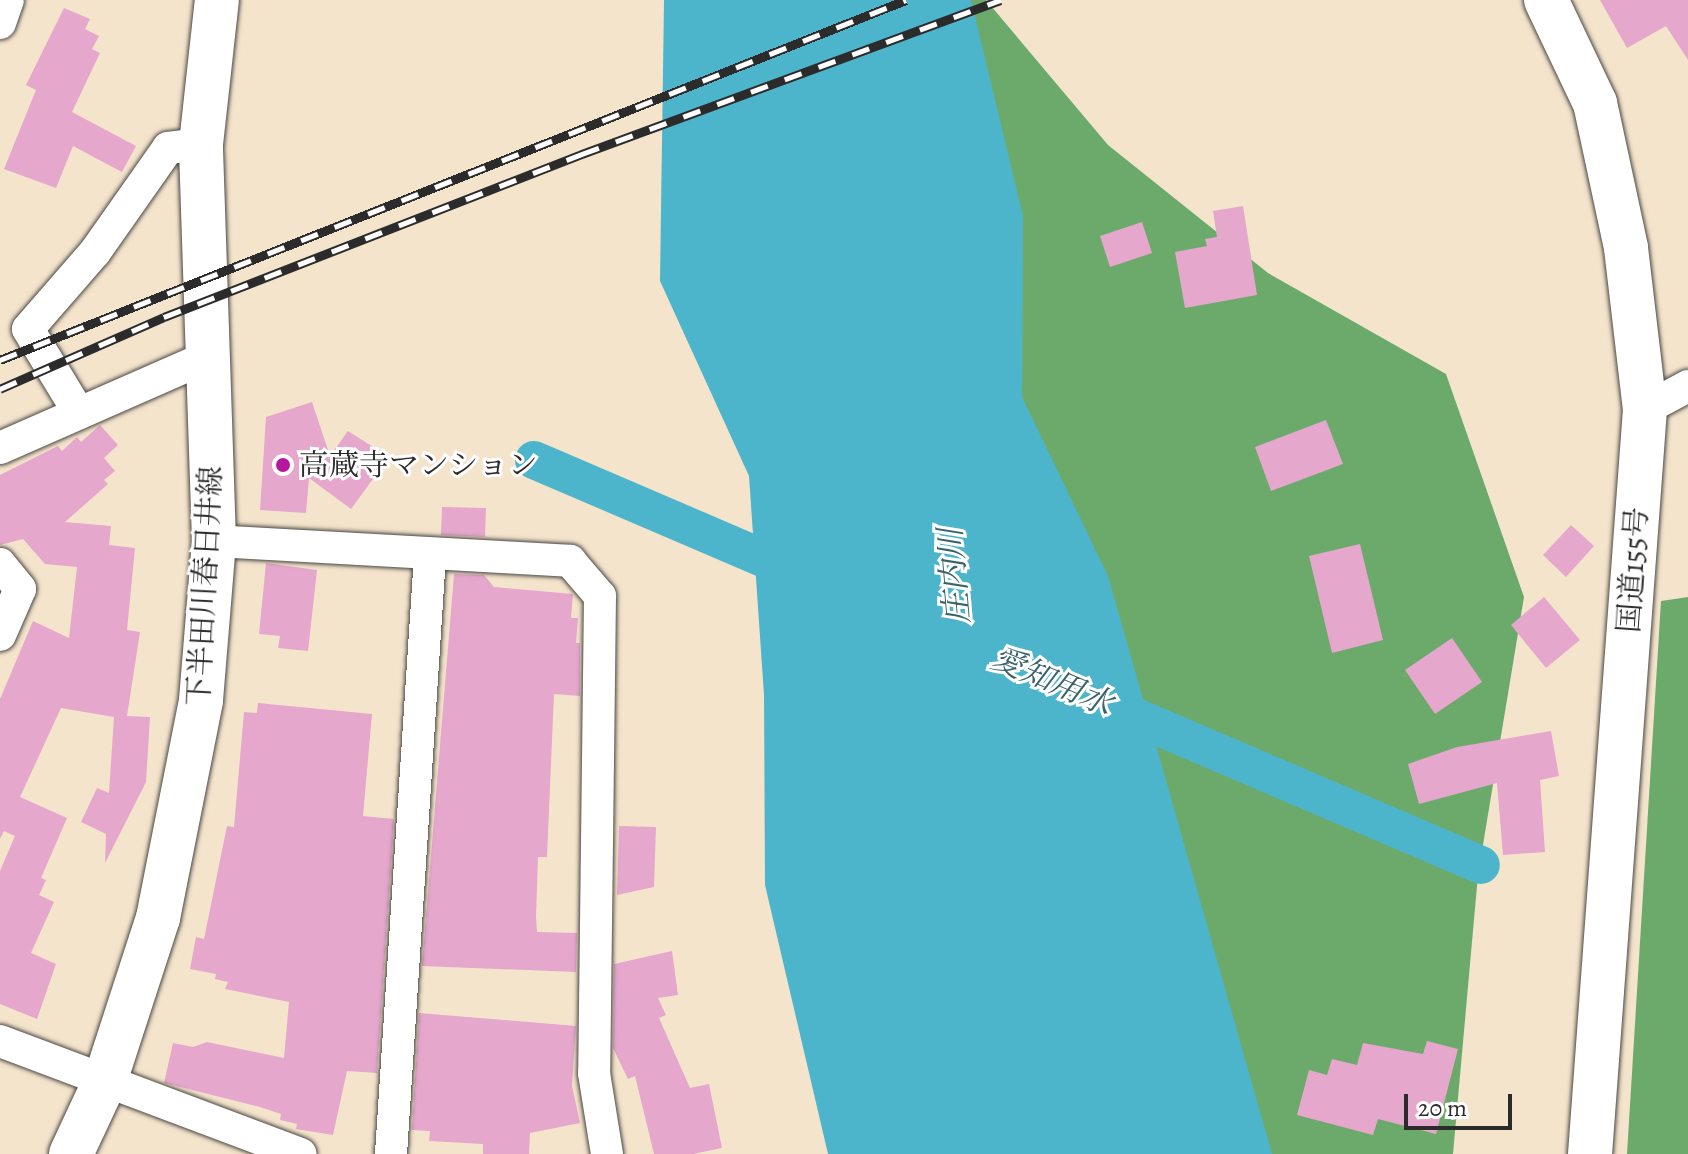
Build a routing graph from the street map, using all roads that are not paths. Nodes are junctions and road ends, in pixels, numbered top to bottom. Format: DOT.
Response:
graph roads {
  1 [pos="8,0"];
  2 [pos="217,0"];
  3 [pos="1546,0"];
  4 [pos="0,23"];
  5 [pos="201,144"];
  6 [pos="207,357"];
  7 [pos="1688,386"];
  8 [pos="1645,409"];
  9 [pos="79,413"];
  10 [pos="0,448"];
  11 [pos="214,541"];
  12 [pos="430,555"];
  13 [pos="0,564"];
  14 [pos="0,635"];
  15 [pos="0,1041"];
  16 [pos="105,1081"];
  17 [pos="71,1154"];
  18 [pos="300,1154"];
  19 [pos="391,1154"];
  20 [pos="607,1154"];
  21 [pos="1590,1154"];
  1 -- 4 [label="street"];
  2 -- 5 [label="main road, 下半田川春日井線"];
  3 -- 8 [label="main road, 国道155号"];
  5 -- 6 [label="main road, 下半田川春日井線"];
  5 -- 9 [label="street"];
  6 -- 9 [label="street"];
  6 -- 11 [label="main road, 下半田川春日井線"];
  7 -- 8 [label="street"];
  8 -- 21 [label="main road, 国道155号"];
  9 -- 10 [label="street"];
  11 -- 12 [label="street"];
  11 -- 16 [label="main road, 下半田川春日井線"];
  12 -- 19 [label="street"];
  12 -- 20 [label="street"];
  13 -- 14 [label="street"];
  15 -- 16 [label="street"];
  16 -- 17 [label="main road, 下半田川春日井線"];
  16 -- 18 [label="street"];
}
